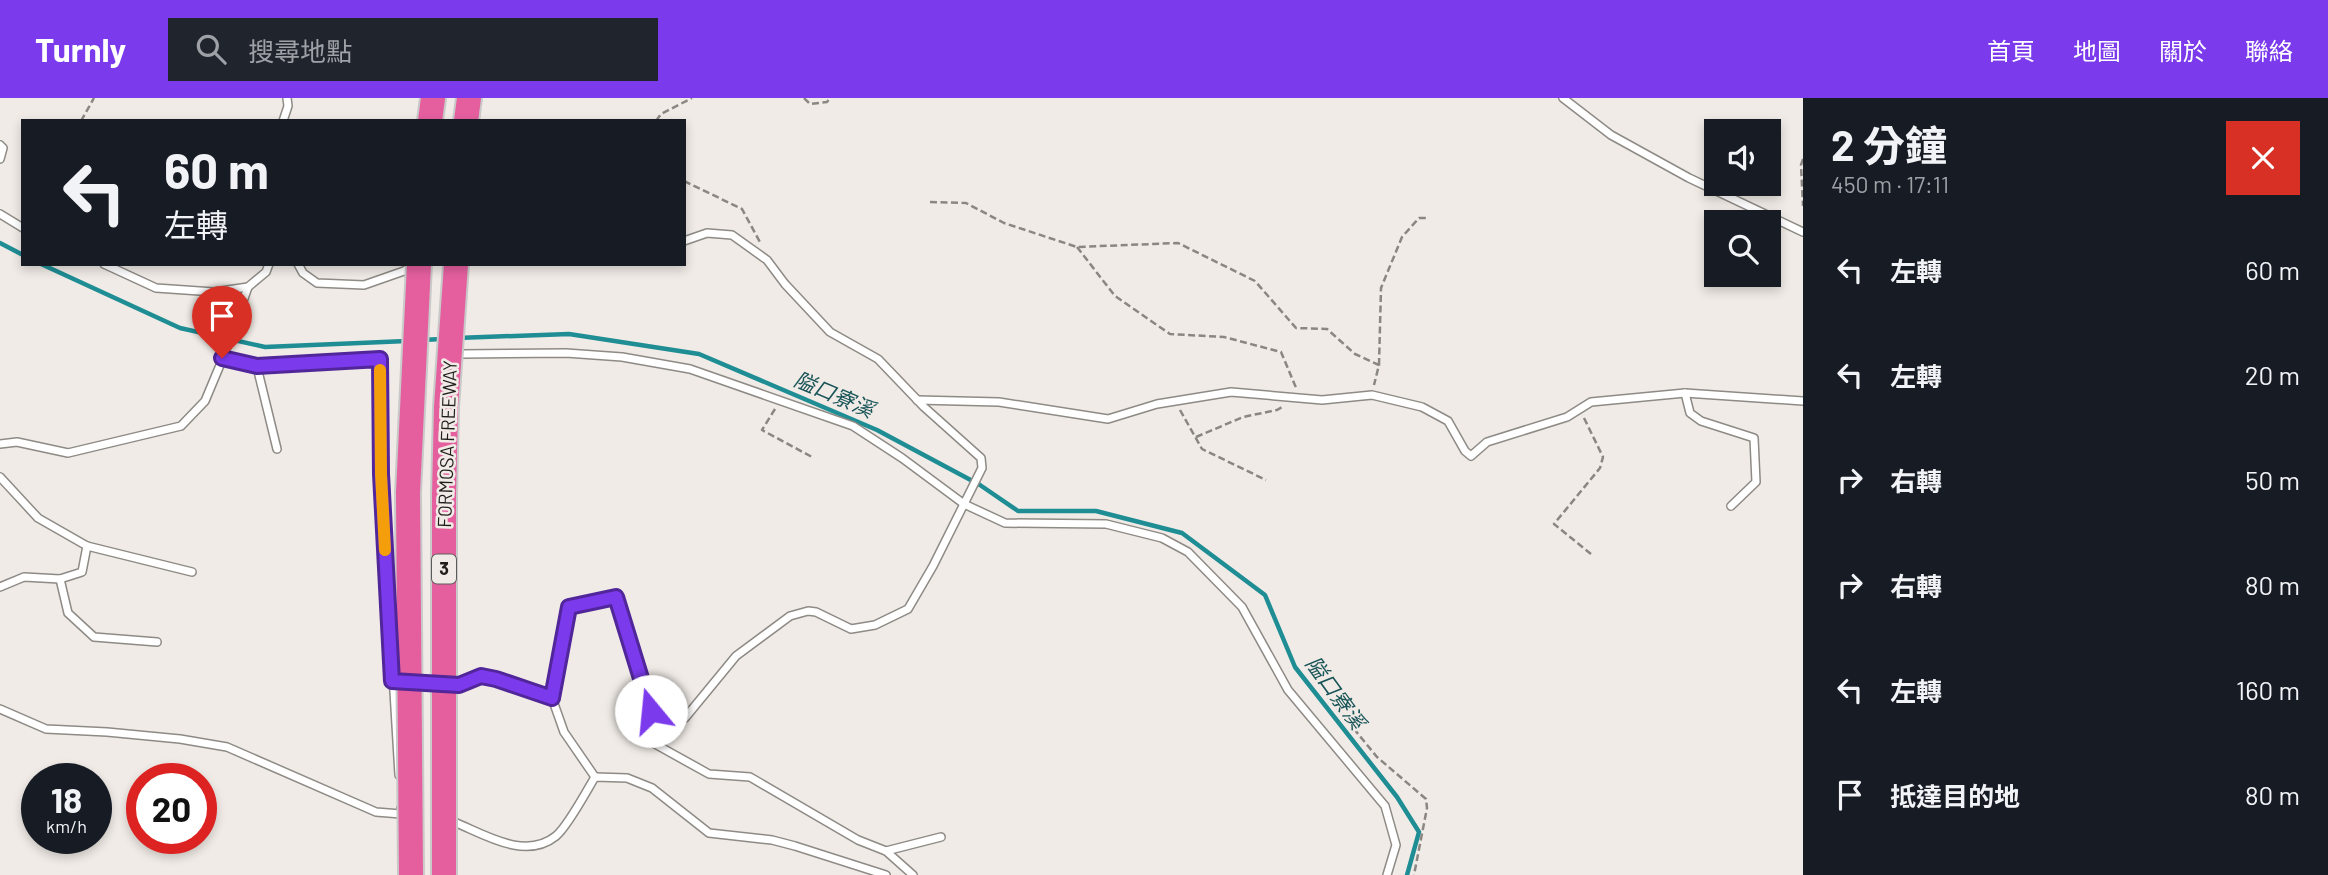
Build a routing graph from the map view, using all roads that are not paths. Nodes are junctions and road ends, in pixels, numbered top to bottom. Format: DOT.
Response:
graph roads {
  1 [pos="287,98"];
  2 [pos="433,98"];
  3 [pos="469,98"];
  4 [pos="1563,98"];
  5 [pos="284,119"];
  6 [pos="430,119"];
  7 [pos="466,119"];
  8 [pos="0,145"];
  9 [pos="0,159"];
  10 [pos="0,214"];
  11 [pos="21,227"];
  12 [pos="1803,232"];
  13 [pos="686,240"];
  14 [pos="108,266"];
  15 [pos="268,266"];
  16 [pos="299,266"];
  17 [pos="413,266"];
  18 [pos="417,266"];
  19 [pos="456,266"];
  20 [pos="248,287"];
  21 [pos="461,354"];
  22 [pos="222,358"];
  23 [pos="257,366"];
  24 [pos="1685,393"];
  25 [pos="917,400"];
  26 [pos="1803,401"];
  27 [pos="0,444"];
  28 [pos="277,449"];
  29 [pos="0,477"];
  30 [pos="964,504"];
  31 [pos="1731,506"];
  32 [pos="87,546"];
  33 [pos="192,572"];
  34 [pos="60,579"];
  35 [pos="0,587"];
  36 [pos="157,642"];
  37 [pos="392,681"];
  38 [pos="552,698"];
  39 [pos="0,709"];
  40 [pos="651,711"];
  41 [pos="595,777"];
  42 [pos="399,787"];
  43 [pos="400,801"];
  44 [pos="454,822"];
  45 [pos="941,837"];
  46 [pos="886,851"];
  47 [pos="411,875"];
  48 [pos="444,875"];
  49 [pos="886,875"];
  50 [pos="913,875"];
  51 [pos="1387,875"];
  1 -- 5 [label="lane"];
  2 -- 6 [label="highway"];
  3 -- 7 [label="highway"];
  4 -- 12 [label="lane"];
  8 -- 9 [label="lane"];
  10 -- 11 [label="lane"];
  13 -- 25 [label="lane"];
  14 -- 20 [label="lane"];
  15 -- 20 [label="lane"];
  16 -- 17 [label="lane"];
  18 -- 47 [label="highway, FORMOSA FREEWAY / 3, bridge"];
  19 -- 48 [label="highway, FORMOSA FREEWAY / 3, bridge"];
  20 -- 22 [label="lane"];
  21 -- 30 [label="lane"];
  22 -- 23 [label="lane"];
  22 -- 27 [label="lane"];
  23 -- 28 [label="lane"];
  23 -- 37 [label="lane"];
  24 -- 25 [label="lane"];
  24 -- 26 [label="lane"];
  24 -- 31 [label="lane"];
  25 -- 30 [label="lane"];
  29 -- 32 [label="lane"];
  30 -- 40 [label="lane"];
  30 -- 51 [label="lane"];
  32 -- 33 [label="lane"];
  32 -- 34 [label="lane"];
  34 -- 35 [label="lane"];
  34 -- 36 [label="lane"];
  37 -- 38 [label="lane"];
  37 -- 42 [label="lane"];
  38 -- 40 [label="lane"];
  38 -- 41 [label="lane"];
  39 -- 43 [label="lane"];
  40 -- 46 [label="lane"];
  41 -- 44 [label="lane"];
  41 -- 49 [label="lane"];
  45 -- 46 [label="lane"];
  46 -- 50 [label="lane"];
}
